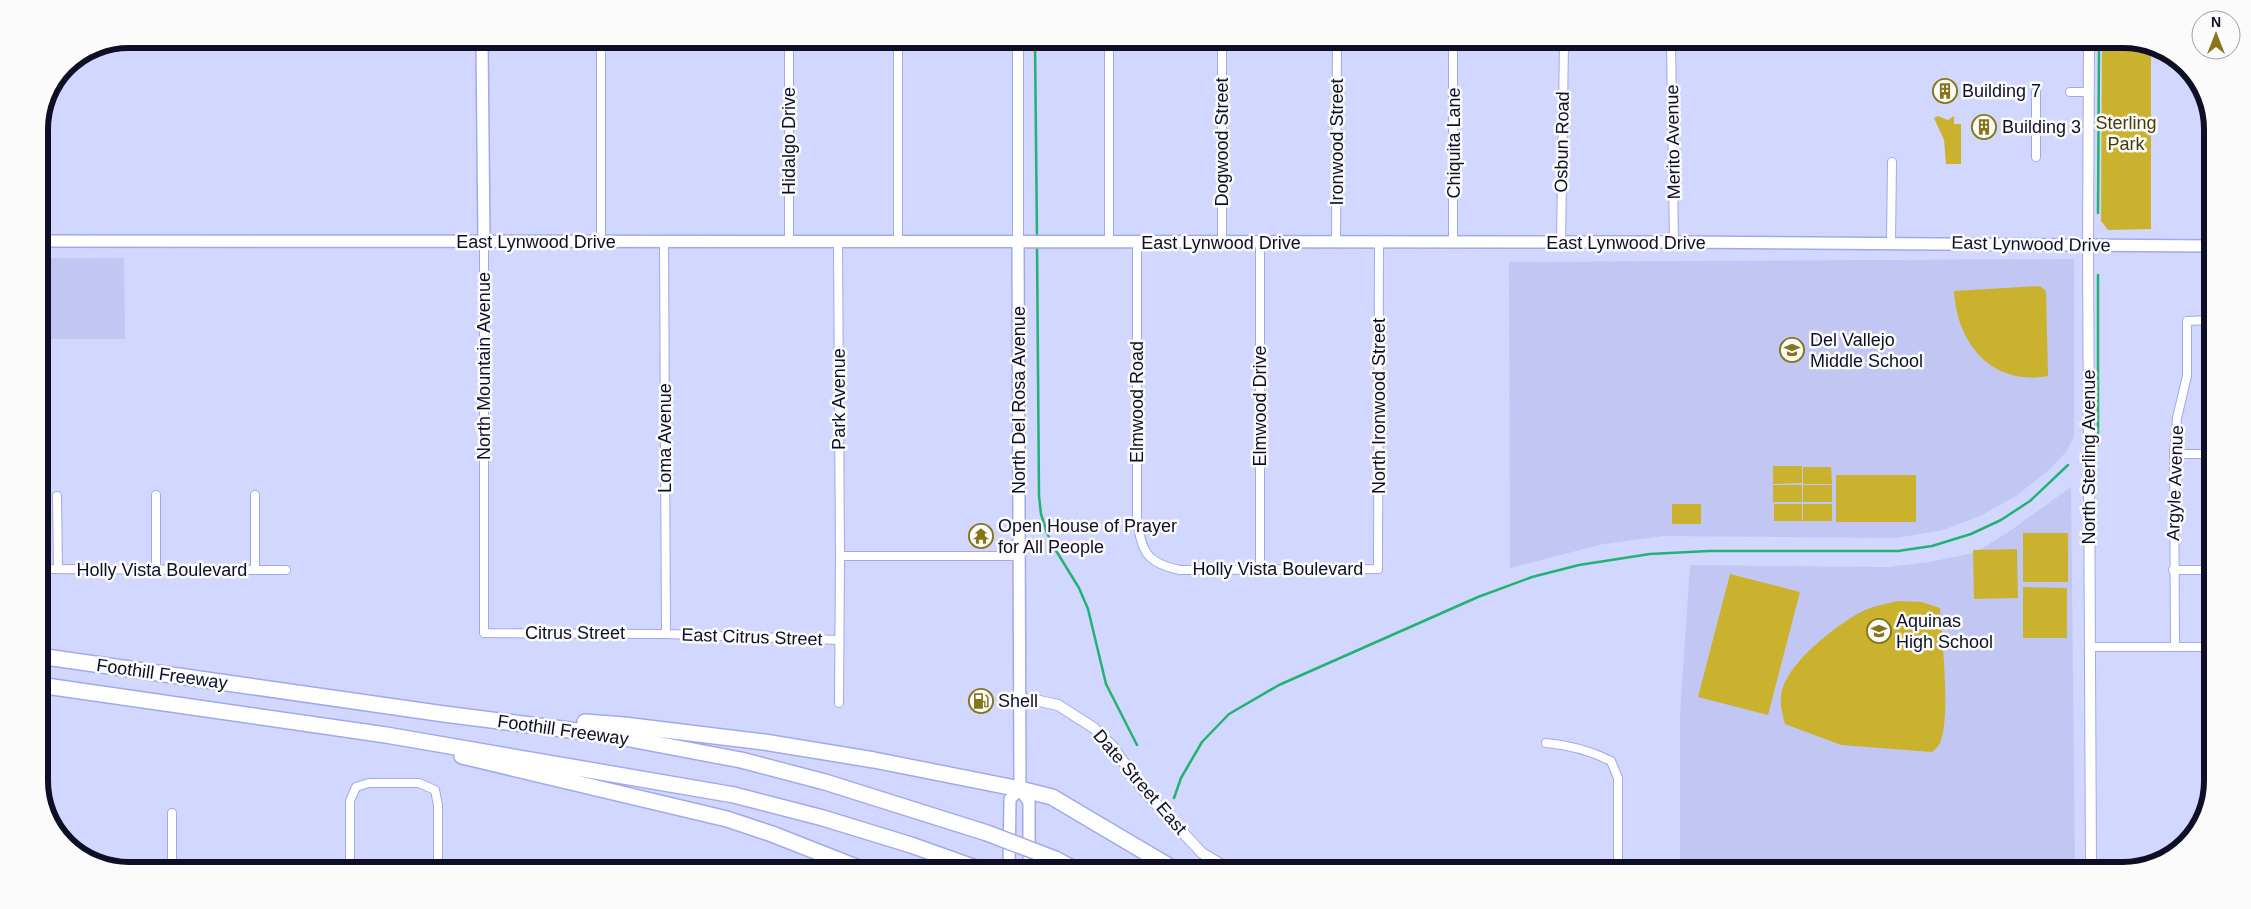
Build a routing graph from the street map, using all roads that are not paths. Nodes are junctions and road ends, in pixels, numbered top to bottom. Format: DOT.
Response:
graph roads {
  1 [pos="482,48"];
  2 [pos="601,48"];
  3 [pos="789,48"];
  4 [pos="898,48"];
  5 [pos="1018,48"];
  6 [pos="1109,48"];
  7 [pos="1222,48"];
  8 [pos="1337,48"];
  9 [pos="1453,48"];
  10 [pos="1564,48"];
  11 [pos="1672,48"];
  12 [pos="2089,48"];
  13 [pos="2036,92"];
  14 [pos="2070,92"];
  15 [pos="2089,92"];
  16 [pos="2036,157"];
  17 [pos="1892,162"];
  18 [pos="48,241"];
  19 [pos="484,242"];
  20 [pos="601,242"];
  21 [pos="664,242"];
  22 [pos="790,242"];
  23 [pos="838,242"];
  24 [pos="1674,242"];
  25 [pos="898,243"];
  26 [pos="1018,243"];
  27 [pos="1109,243"];
  28 [pos="1137,243"];
  29 [pos="1222,243"];
  30 [pos="1260,243"];
  31 [pos="1336,243"];
  32 [pos="1454,243"];
  33 [pos="1561,243"];
  34 [pos="1891,243"];
  35 [pos="1379,244"];
  36 [pos="2088,245"];
  37 [pos="2203,246"];
  38 [pos="2203,320"];
  39 [pos="2174,454"];
  40 [pos="2203,454"];
  41 [pos="156,495"];
  42 [pos="255,495"];
  43 [pos="58,496"];
  44 [pos="840,556"];
  45 [pos="1019,556"];
  46 [pos="1150,558"];
  47 [pos="58,569"];
  48 [pos="156,569"];
  49 [pos="1260,569"];
  50 [pos="1378,569"];
  51 [pos="48,570"];
  52 [pos="255,570"];
  53 [pos="286,570"];
  54 [pos="2173,570"];
  55 [pos="2203,570"];
  56 [pos="484,633"];
  57 [pos="666,634"];
  58 [pos="839,640"];
  59 [pos="2174,646"];
  60 [pos="2090,647"];
  61 [pos="2203,647"];
  62 [pos="48,657"];
  63 [pos="48,686"];
  64 [pos="1018,699"];
  65 [pos="838,703"];
  66 [pos="444,714"];
  67 [pos="386,735"];
  68 [pos="1546,743"];
  69 [pos="1020,789"];
  70 [pos="172,813"];
  71 [pos="172,862"];
  72 [pos="350,862"];
  73 [pos="438,862"];
  74 [pos="843,862"];
  75 [pos="956,862"];
  76 [pos="1009,862"];
  77 [pos="1029,862"];
  78 [pos="1060,862"];
  79 [pos="1162,862"];
  80 [pos="1216,862"];
  81 [pos="1618,862"];
  82 [pos="2092,862"];
  1 -- 19 [label="main road, North Mountain Avenue"];
  2 -- 20 [label="street"];
  3 -- 22 [label="street, Hidalgo Drive"];
  4 -- 25 [label="street"];
  5 -- 26 [label="street, North Del Rosa Avenue"];
  6 -- 27 [label="street"];
  7 -- 29 [label="street, Dogwood Street"];
  8 -- 31 [label="street, Ironwood Street"];
  9 -- 32 [label="street, Chiquita Lane"];
  10 -- 33 [label="street, Osbun Road"];
  11 -- 24 [label="street, Merito Avenue"];
  12 -- 15 [label="street, North Sterling Avenue"];
  13 -- 16 [label="street"];
  14 -- 15 [label="street"];
  15 -- 36 [label="street, North Sterling Avenue"];
  17 -- 34 [label="street"];
  18 -- 19 [label="main road, East Lynwood Drive"];
  19 -- 20 [label="main road, East Lynwood Drive"];
  19 -- 56 [label="street, North Mountain Avenue"];
  20 -- 21 [label="main road, East Lynwood Drive"];
  21 -- 22 [label="main road, East Lynwood Drive"];
  21 -- 57 [label="street, Loma Avenue"];
  22 -- 23 [label="main road, East Lynwood Drive"];
  23 -- 25 [label="main road, East Lynwood Drive"];
  23 -- 44 [label="street, Park Avenue"];
  24 -- 33 [label="main road, East Lynwood Drive"];
  24 -- 34 [label="main road, East Lynwood Drive"];
  25 -- 26 [label="main road, East Lynwood Drive"];
  26 -- 27 [label="main road, East Lynwood Drive"];
  26 -- 45 [label="main road, North Del Rosa Avenue"];
  27 -- 28 [label="main road, East Lynwood Drive"];
  28 -- 29 [label="main road, East Lynwood Drive"];
  28 -- 46 [label="street, Elmwood Road"];
  29 -- 30 [label="main road, East Lynwood Drive"];
  30 -- 31 [label="main road, East Lynwood Drive"];
  30 -- 49 [label="street, Elmwood Drive"];
  31 -- 35 [label="main road, East Lynwood Drive"];
  32 -- 33 [label="main road, East Lynwood Drive"];
  32 -- 35 [label="main road, East Lynwood Drive"];
  34 -- 36 [label="main road, East Lynwood Drive"];
  35 -- 50 [label="street, North Ironwood Street"];
  36 -- 37 [label="main road, East Lynwood Drive"];
  36 -- 60 [label="street, North Sterling Avenue"];
  38 -- 39 [label="street, Argyle Avenue"];
  39 -- 40 [label="street"];
  39 -- 54 [label="street, Argyle Avenue"];
  41 -- 48 [label="street"];
  42 -- 52 [label="street"];
  43 -- 47 [label="street"];
  44 -- 45 [label="street"];
  44 -- 58 [label="street, Park Avenue"];
  45 -- 64 [label="main road, North Del Rosa Avenue"];
  46 -- 49 [label="street, Holly Vista Boulevard"];
  47 -- 48 [label="street, Holly Vista Boulevard"];
  47 -- 51 [label="street, Holly Vista Boulevard"];
  48 -- 52 [label="street, Holly Vista Boulevard"];
  49 -- 50 [label="street, Holly Vista Boulevard"];
  52 -- 53 [label="street, Holly Vista Boulevard"];
  54 -- 55 [label="street"];
  54 -- 59 [label="street, Argyle Avenue"];
  56 -- 57 [label="street, Citrus Street"];
  57 -- 58 [label="street, East Citrus Street"];
  58 -- 65 [label="street, Park Avenue"];
  59 -- 60 [label="street"];
  59 -- 61 [label="street"];
  60 -- 82 [label="street, North Sterling Avenue"];
  62 -- 66 [label="highway, Foothill Freeway"];
  63 -- 67 [label="highway, Foothill Freeway"];
  64 -- 69 [label="main road, North Del Rosa Avenue"];
  64 -- 80 [label="street, Date Street East"];
  66 -- 69 [label="highway"];
  66 -- 78 [label="highway, Foothill Freeway, bridge"];
  67 -- 74 [label="highway"];
  67 -- 75 [label="highway, Foothill Freeway"];
  68 -- 81 [label="street"];
  69 -- 76 [label="main road, North Del Rosa Avenue"];
  69 -- 77 [label="main road, North Del Rosa Avenue"];
  69 -- 79 [label="highway"];
  70 -- 71 [label="street"];
  72 -- 73 [label="street"];
}
